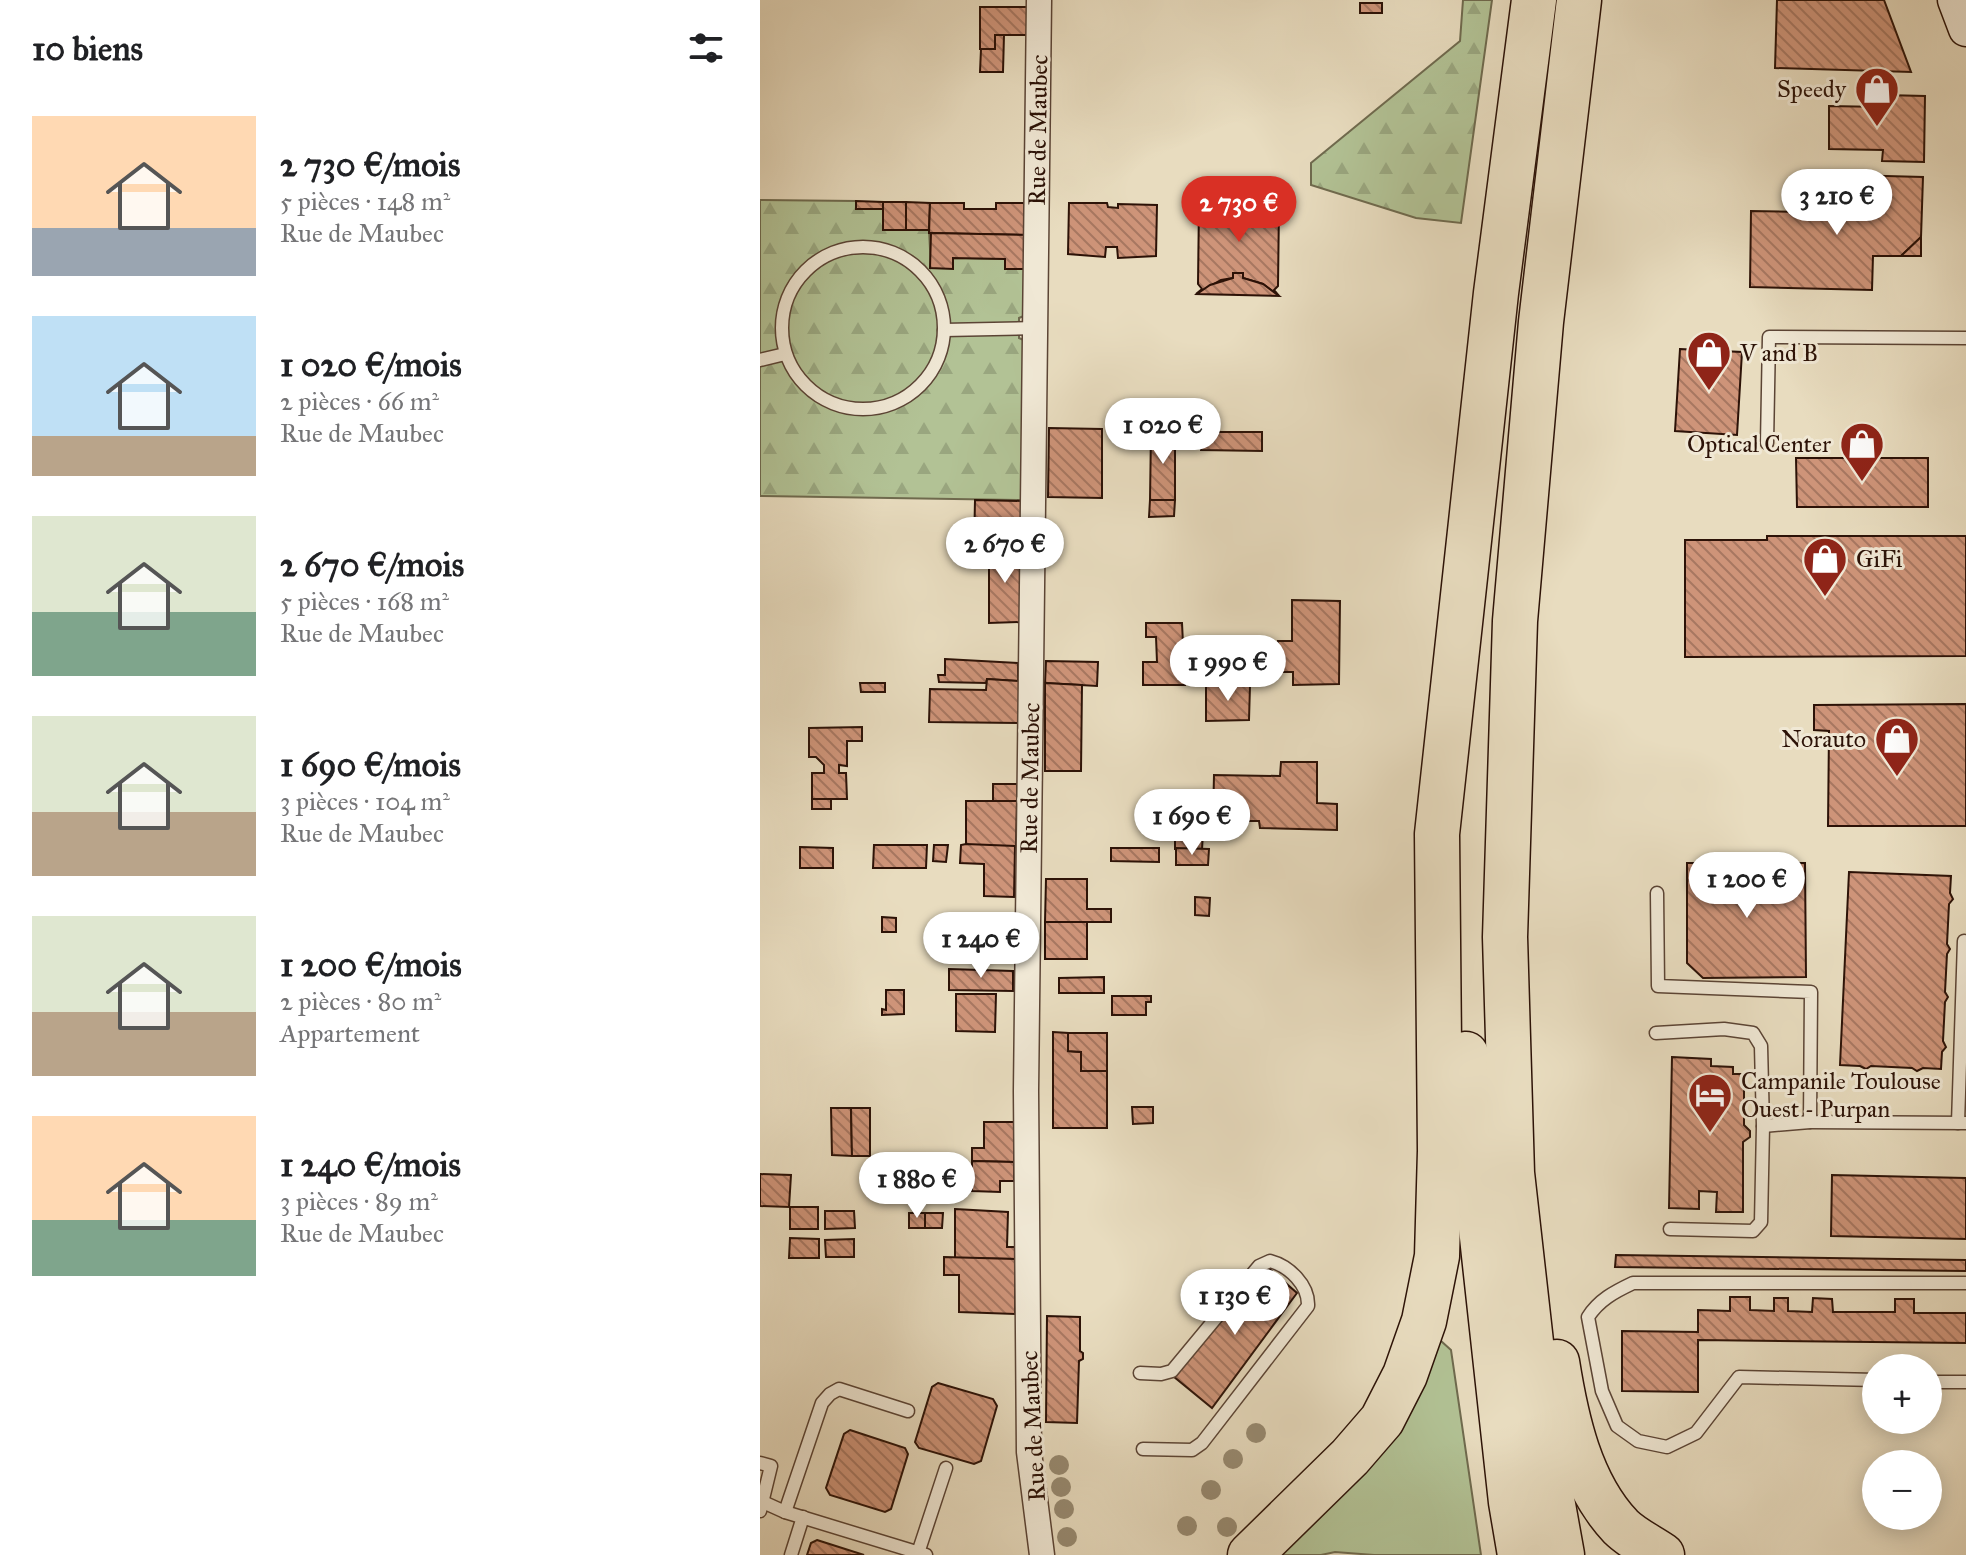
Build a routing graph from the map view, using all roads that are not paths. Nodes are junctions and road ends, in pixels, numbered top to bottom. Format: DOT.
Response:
graph roads {
  1 [pos="1039,0"];
  2 [pos="1534,0"];
  3 [pos="1579,0"];
  4 [pos="1955,0"];
  5 [pos="1966,29"];
  6 [pos="1036,328"];
  7 [pos="944,330"];
  8 [pos="1966,338"];
  9 [pos="785,354"];
  10 [pos="760,360"];
  11 [pos="1767,443"];
  12 [pos="1459,635"];
  13 [pos="1657,893"];
  14 [pos="1964,941"];
  15 [pos="1656,1033"];
  16 [pos="1810,1122"];
  17 [pos="1962,1123"];
  18 [pos="1763,1126"];
  19 [pos="1512,1173"];
  20 [pos="1670,1229"];
  21 [pos="1966,1283"];
  22 [pos="1140,1373"];
  23 [pos="1862,1380"];
  24 [pos="1942,1382"];
  25 [pos="1966,1382"];
  26 [pos="908,1411"];
  27 [pos="1143,1449"];
  28 [pos="760,1463"];
  29 [pos="946,1468"];
  30 [pos="761,1506"];
  31 [pos="785,1512"];
  32 [pos="803,1517"];
  33 [pos="922,1554"];
  34 [pos="791,1555"];
  35 [pos="1042,1555"];
  36 [pos="1250,1555"];
  37 [pos="1520,1555"];
  38 [pos="1562,1555"];
  39 [pos="1662,1555"];
  1 -- 6 [label="street, Rue de Maubec"];
  2 -- 12 [label="highway"];
  3 -- 19 [label="highway"];
  4 -- 5 [label="street"];
  6 -- 7 [label="lane"];
  6 -- 35 [label="street, Rue de Maubec"];
  7 -- 9 [label="lane"];
  7 -- 9 [label="lane"];
  8 -- 11 [label="lane"];
  9 -- 10 [label="lane"];
  12 -- 36 [label="highway"];
  12 -- 37 [label="highway"];
  13 -- 16 [label="lane"];
  14 -- 17 [label="lane"];
  15 -- 18 [label="lane"];
  16 -- 17 [label="lane"];
  16 -- 18 [label="lane"];
  18 -- 20 [label="lane"];
  19 -- 38 [label="highway"];
  19 -- 39 [label="highway"];
  21 -- 23 [label="lane"];
  22 -- 27 [label="lane"];
  24 -- 25 [label="lane"];
  26 -- 31 [label="lane"];
  28 -- 30 [label="lane"];
  29 -- 33 [label="lane"];
  30 -- 31 [label="lane"];
  31 -- 32 [label="lane"];
  32 -- 33 [label="lane"];
  32 -- 34 [label="lane"];
}
